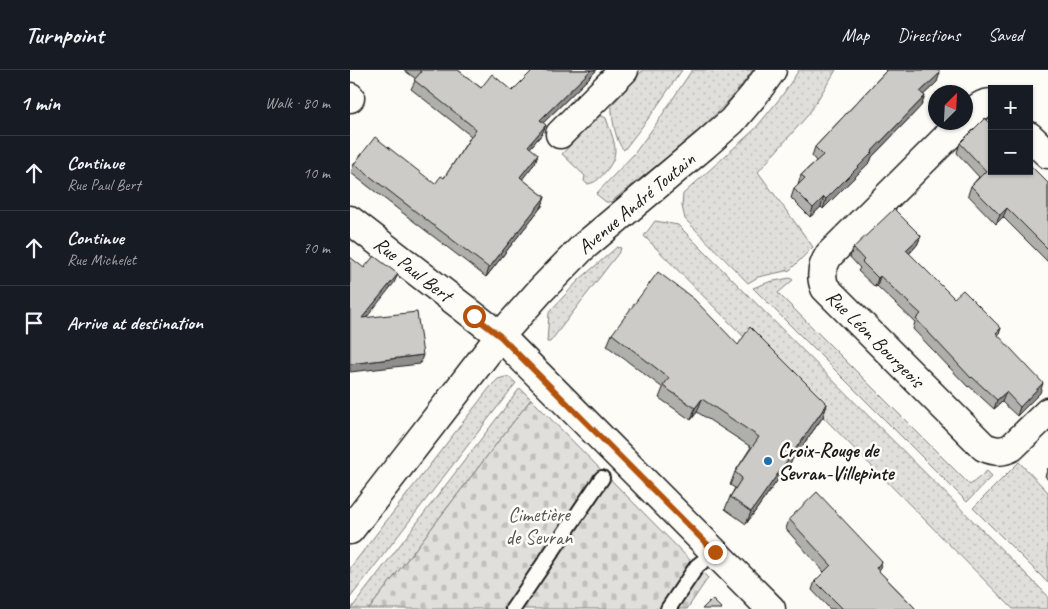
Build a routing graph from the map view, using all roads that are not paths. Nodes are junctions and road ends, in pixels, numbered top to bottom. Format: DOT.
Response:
graph roads {
  1 [pos="624,70"];
  2 [pos="772,70"];
  3 [pos="988,103"];
  4 [pos="973,111"];
  5 [pos="954,130"];
  6 [pos="560,134"];
  7 [pos="350,220"];
  8 [pos="500,336"];
  9 [pos="1048,412"];
  10 [pos="602,478"];
  11 [pos="350,530"];
  12 [pos="715,552"];
  13 [pos="513,609"];
  14 [pos="668,609"];
  15 [pos="772,609"];
  1 -- 6 [label="street"];
  2 -- 8 [label="street, Avenue André Toutain"];
  3 -- 4 [label="street"];
  5 -- 9 [label="street, Rue Léon Bourgeois"];
  7 -- 8 [label="street, Rue Paul Bert"];
  8 -- 11 [label="street, Avenue André Toutain"];
  8 -- 12 [label="street, Rue Paul Bert"];
  10 -- 13 [label="lane"];
  12 -- 14 [label="lane"];
  12 -- 15 [label="street, Rue Paul Bert"];
}
